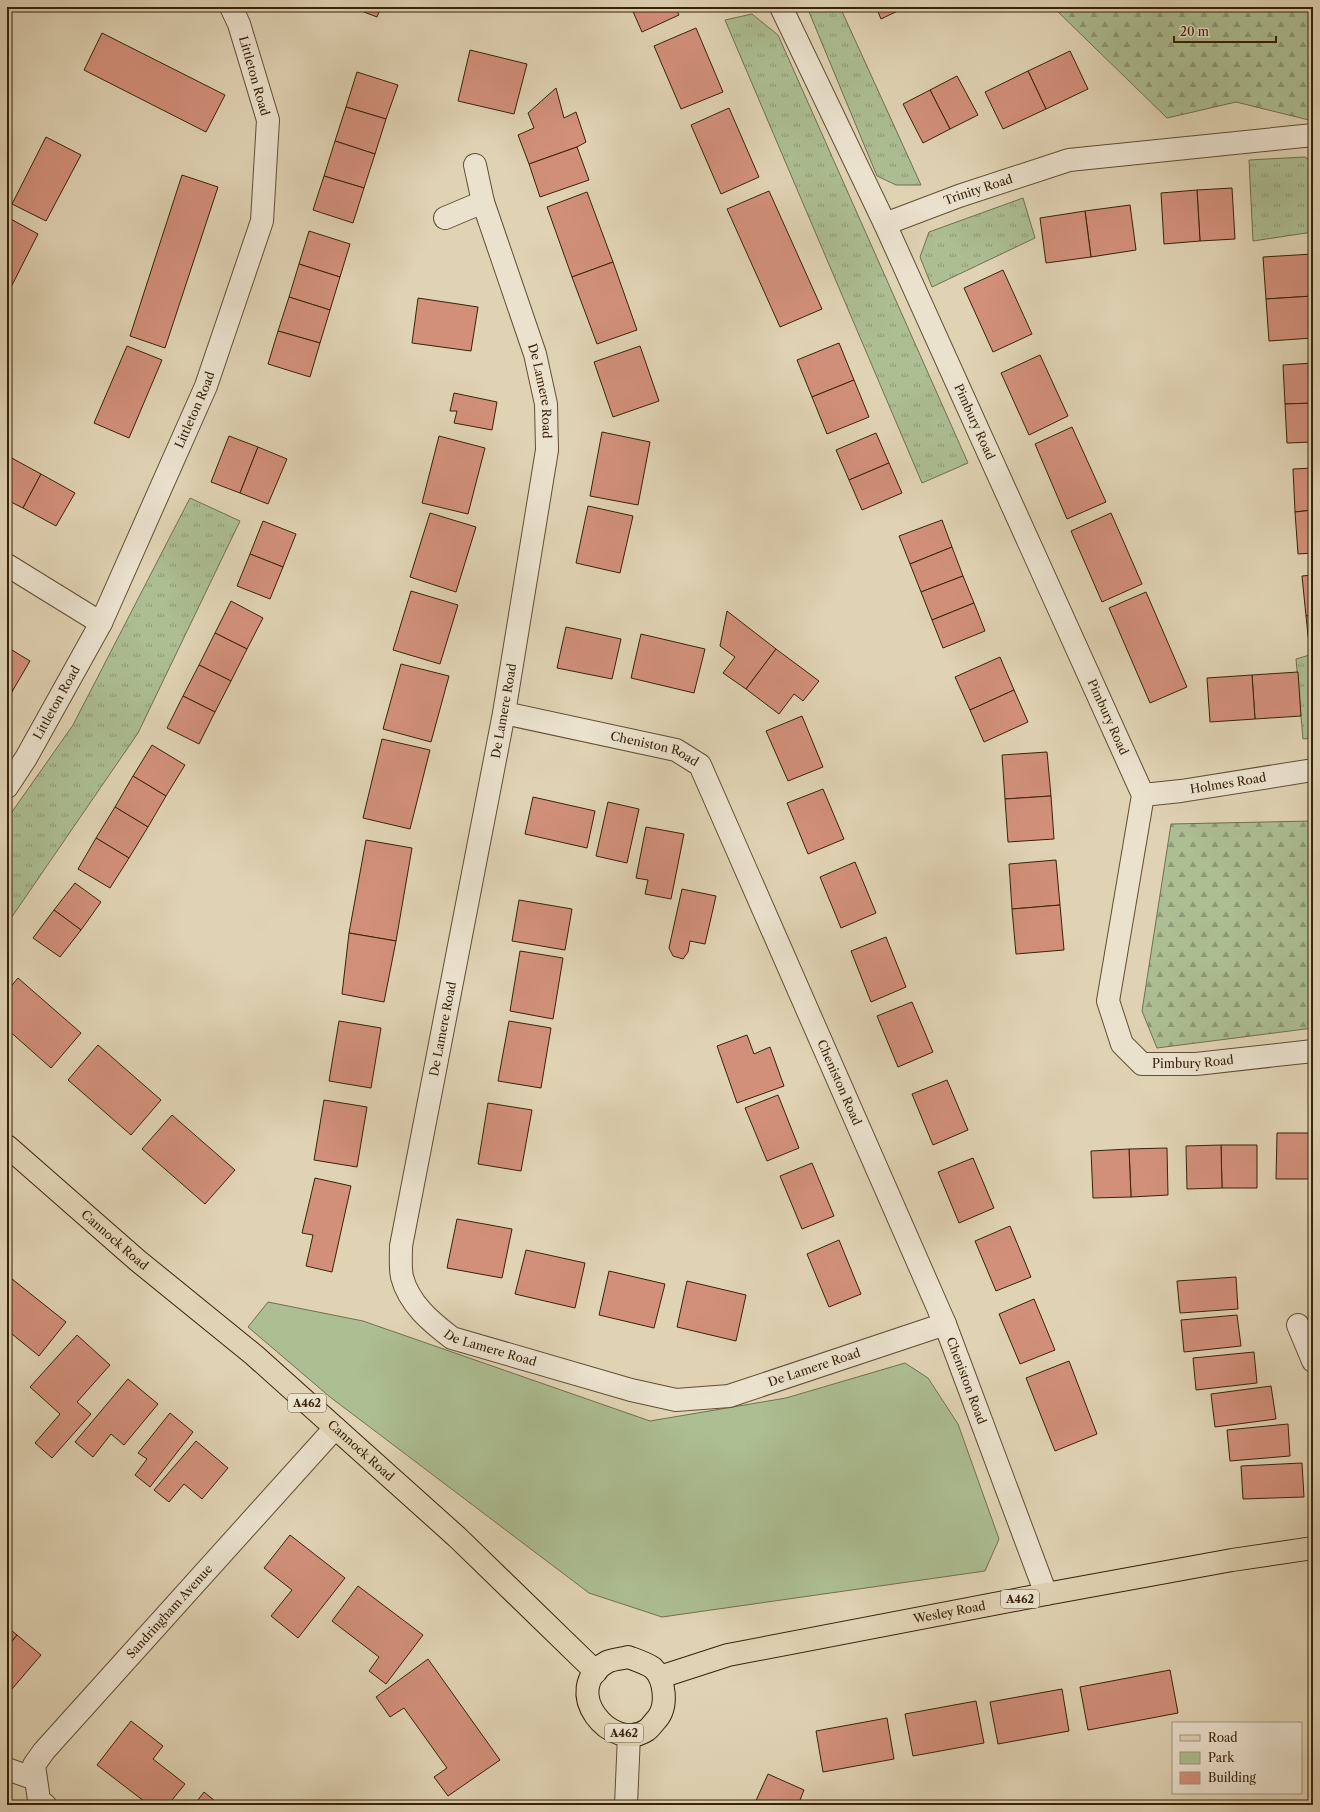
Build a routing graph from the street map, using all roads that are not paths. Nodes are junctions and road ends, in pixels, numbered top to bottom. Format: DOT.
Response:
graph roads {
  1 [pos="231,7"];
  2 [pos="781,7"];
  3 [pos="1313,135"];
  4 [pos="475,165"];
  5 [pos="483,202"];
  6 [pos="445,218"];
  7 [pos="885,224"];
  8 [pos="7,565"];
  9 [pos="101,623"];
  10 [pos="504,713"];
  11 [pos="1313,770"];
  12 [pos="7,787"];
  13 [pos="1143,795"];
  14 [pos="1313,1051"];
  15 [pos="7,1146"];
  16 [pos="945,1324"];
  17 [pos="1298,1325"];
  18 [pos="1313,1361"];
  19 [pos="335,1428"];
  20 [pos="1313,1548"];
  21 [pos="1046,1594"];
  22 [pos="596,1672"];
  23 [pos="660,1677"];
  24 [pos="629,1734"];
  25 [pos="7,1769"];
  26 [pos="35,1779"];
  27 [pos="45,1805"];
  28 [pos="626,1805"];
  1 -- 9 [label="street, Littleton Road"];
  2 -- 7 [label="street"];
  3 -- 7 [label="street, Trinity Road"];
  4 -- 5 [label="street, De Lamere Road"];
  5 -- 6 [label="street"];
  5 -- 10 [label="street, De Lamere Road"];
  7 -- 13 [label="street, Pimbury Road"];
  8 -- 9 [label="street"];
  9 -- 12 [label="street, Littleton Road"];
  10 -- 16 [label="street, Cheniston Road"];
  10 -- 16 [label="street, De Lamere Road"];
  11 -- 13 [label="street, Holmes Road"];
  13 -- 14 [label="street, Pimbury Road"];
  15 -- 19 [label="main road, Cannock Road / A462"];
  16 -- 21 [label="street, Cheniston Road"];
  17 -- 18 [label="street"];
  19 -- 22 [label="main road, Cannock Road / A462"];
  19 -- 26 [label="street, Sandringham Avenue"];
  20 -- 21 [label="main road, Wesley Road / A462"];
  21 -- 23 [label="main road, Wesley Road / A462"];
  22 -- 23 [label="main road"];
  22 -- 24 [label="main road, A462"];
  23 -- 24 [label="main road, A462"];
  24 -- 28 [label="street"];
  25 -- 26 [label="street"];
  26 -- 27 [label="street, Sandringham Avenue"];
}
